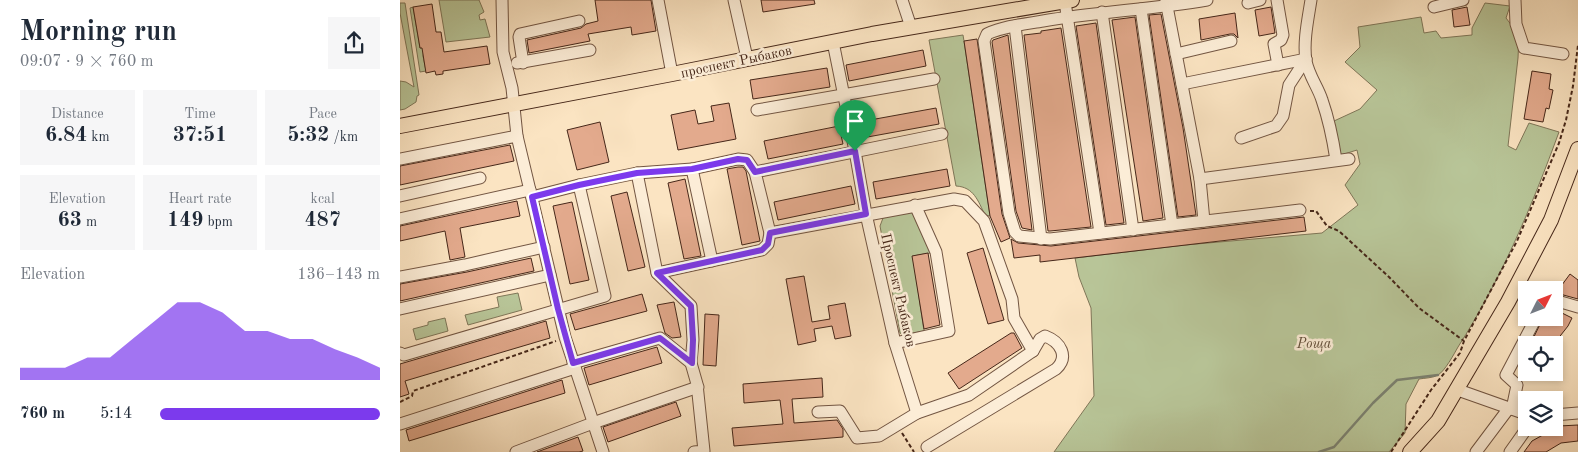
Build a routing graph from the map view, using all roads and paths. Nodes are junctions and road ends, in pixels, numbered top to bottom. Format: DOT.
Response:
graph roads {
  1 [pos="502,0"];
  2 [pos="658,0"];
  3 [pos="734,0"];
  4 [pos="902,0"];
  5 [pos="1207,0"];
  6 [pos="1260,0"];
  7 [pos="1277,0"];
  8 [pos="1310,0"];
  9 [pos="1463,0"];
  10 [pos="1515,0"];
  11 [pos="1069,1"];
  12 [pos="1166,3"];
  13 [pos="1248,3"];
  14 [pos="1434,7"];
  15 [pos="1140,9"];
  16 [pos="1102,12"];
  17 [pos="1068,17"];
  18 [pos="579,20"];
  19 [pos="1015,26"];
  20 [pos="911,28"];
  21 [pos="1231,41"];
  22 [pos="833,42"];
  23 [pos="1578,45"];
  24 [pos="590,50"];
  25 [pos="1176,54"];
  26 [pos="1563,54"];
  27 [pos="747,58"];
  28 [pos="1306,59"];
  29 [pos="523,63"];
  30 [pos="506,65"];
  31 [pos="1278,65"];
  32 [pos="672,74"];
  33 [pos="934,79"];
  34 [pos="1182,84"];
  35 [pos="844,96"];
  36 [pos="513,105"];
  37 [pos="756,110"];
  38 [pos="400,126"];
  39 [pos="942,134"];
  40 [pos="517,136"];
  41 [pos="1241,138"];
  42 [pos="1578,149"];
  43 [pos="855,151"];
  44 [pos="400,159"];
  45 [pos="1349,159"];
  46 [pos="1336,160"];
  47 [pos="692,169"];
  48 [pos="755,172"];
  49 [pos="637,173"];
  50 [pos="480,178"];
  51 [pos="1200,179"];
  52 [pos="579,185"];
  53 [pos="531,194"];
  54 [pos="400,196"];
  55 [pos="916,205"];
  56 [pos="1300,210"];
  57 [pos="866,214"];
  58 [pos="400,219"];
  59 [pos="1204,221"];
  60 [pos="1172,225"];
  61 [pos="1133,230"];
  62 [pos="770,233"];
  63 [pos="1100,233"];
  64 [pos="1041,239"];
  65 [pos="544,247"];
  66 [pos="712,261"];
  67 [pos="657,273"];
  68 [pos="550,275"];
  69 [pos="400,277"];
  70 [pos="1563,303"];
  71 [pos="1578,307"];
  72 [pos="400,309"];
  73 [pos="558,309"];
  74 [pos="1532,326"];
  75 [pos="566,337"];
  76 [pos="1464,341"];
  77 [pos="895,344"];
  78 [pos="1033,351"];
  79 [pos="400,353"];
  80 [pos="692,363"];
  81 [pos="574,365"];
  82 [pos="698,388"];
  83 [pos="1458,390"];
  84 [pos="400,402"];
  85 [pos="1511,408"];
  86 [pos="1518,411"];
  87 [pos="818,412"];
  88 [pos="917,413"];
  89 [pos="1578,413"];
  90 [pos="1563,414"];
  91 [pos="593,423"];
  92 [pos="400,424"];
  93 [pos="898,425"];
  94 [pos="1521,436"];
  95 [pos="927,447"];
  96 [pos="516,452"];
  97 [pos="603,452"];
  98 [pos="699,452"];
  99 [pos="914,452"];
  100 [pos="1391,452"];
  101 [pos="1410,452"];
  102 [pos="1476,452"];
  103 [pos="1510,452"];
  1 -- 30 [label="street"];
  2 -- 32 [label="street"];
  3 -- 27 [label="street"];
  4 -- 20 [label="street"];
  5 -- 12 [label="street"];
  6 -- 13 [label="street"];
  7 -- 31 [label="street"];
  8 -- 28 [label="street"];
  9 -- 14 [label="street"];
  10 -- 26 [label="street"];
  11 -- 17 [label="street"];
  11 -- 20 [label="main road, проспект Рыбаков"];
  12 -- 15 [label="street"];
  12 -- 25 [label="street"];
  15 -- 16 [label="street"];
  15 -- 60 [label="street"];
  16 -- 17 [label="street"];
  16 -- 61 [label="street"];
  17 -- 19 [label="street"];
  17 -- 63 [label="street"];
  18 -- 29 [label="street"];
  19 -- 64 [label="street"];
  19 -- 64 [label="street"];
  20 -- 22 [label="main road, проспект Рыбаков"];
  21 -- 25 [label="street"];
  22 -- 27 [label="main road, проспект Рыбаков"];
  22 -- 35 [label="street, Проспект Рыбаков"];
  23 -- 76 [label="path"];
  24 -- 29 [label="street"];
  25 -- 34 [label="street"];
  27 -- 32 [label="main road, проспект Рыбаков"];
  28 -- 31 [label="street"];
  28 -- 41 [label="street"];
  28 -- 46 [label="street"];
  29 -- 30 [label="street"];
  30 -- 36 [label="street"];
  31 -- 34 [label="street"];
  32 -- 36 [label="main road, проспект Рыбаков"];
  33 -- 35 [label="street"];
  34 -- 51 [label="street"];
  35 -- 37 [label="street"];
  35 -- 43 [label="street, Проспект Рыбаков"];
  36 -- 38 [label="main road, проспект Рыбаков"];
  36 -- 40 [label="street"];
  39 -- 43 [label="street"];
  40 -- 44 [label="street"];
  40 -- 53 [label="street"];
  42 -- 83 [label="main road"];
  43 -- 48 [label="street"];
  43 -- 57 [label="street, Проспект Рыбаков"];
  45 -- 46 [label="street"];
  46 -- 51 [label="street"];
  47 -- 48 [label="street"];
  47 -- 49 [label="street"];
  47 -- 66 [label="street"];
  48 -- 62 [label="street"];
  49 -- 52 [label="street"];
  49 -- 67 [label="street"];
  50 -- 54 [label="street"];
  51 -- 59 [label="street"];
  52 -- 53 [label="street"];
  52 -- 73 [label="street"];
  53 -- 58 [label="street"];
  53 -- 65 [label="street"];
  55 -- 57 [label="street"];
  55 -- 77 [label="street"];
  55 -- 78 [label="street"];
  56 -- 59 [label="street"];
  56 -- 76 [label="path"];
  57 -- 62 [label="street"];
  57 -- 77 [label="street, Проспект Рыбаков"];
  59 -- 60 [label="street"];
  60 -- 61 [label="street"];
  61 -- 63 [label="street"];
  62 -- 66 [label="street"];
  63 -- 64 [label="street"];
  65 -- 68 [label="street"];
  65 -- 69 [label="street"];
  66 -- 67 [label="street"];
  67 -- 80 [label="street"];
  68 -- 72 [label="street"];
  68 -- 73 [label="street"];
  70 -- 71 [label="street"];
  73 -- 75 [label="street"];
  73 -- 79 [label="street"];
  74 -- 85 [label="street"];
  75 -- 81 [label="street"];
  75 -- 84 [label="path"];
  76 -- 100 [label="path"];
  77 -- 88 [label="street, Проспект Рыбаков"];
  78 -- 88 [label="street"];
  78 -- 95 [label="street"];
  80 -- 81 [label="street"];
  80 -- 82 [label="street"];
  81 -- 91 [label="street"];
  81 -- 92 [label="street"];
  82 -- 91 [label="street"];
  82 -- 98 [label="street"];
  83 -- 85 [label="street"];
  83 -- 101 [label="main road"];
  85 -- 86 [label="street"];
  85 -- 102 [label="street"];
  87 -- 93 [label="street"];
  88 -- 93 [label="street"];
  89 -- 90 [label="street"];
  91 -- 96 [label="street"];
  91 -- 97 [label="street"];
  93 -- 99 [label="path"];
  94 -- 103 [label="street"];
}
